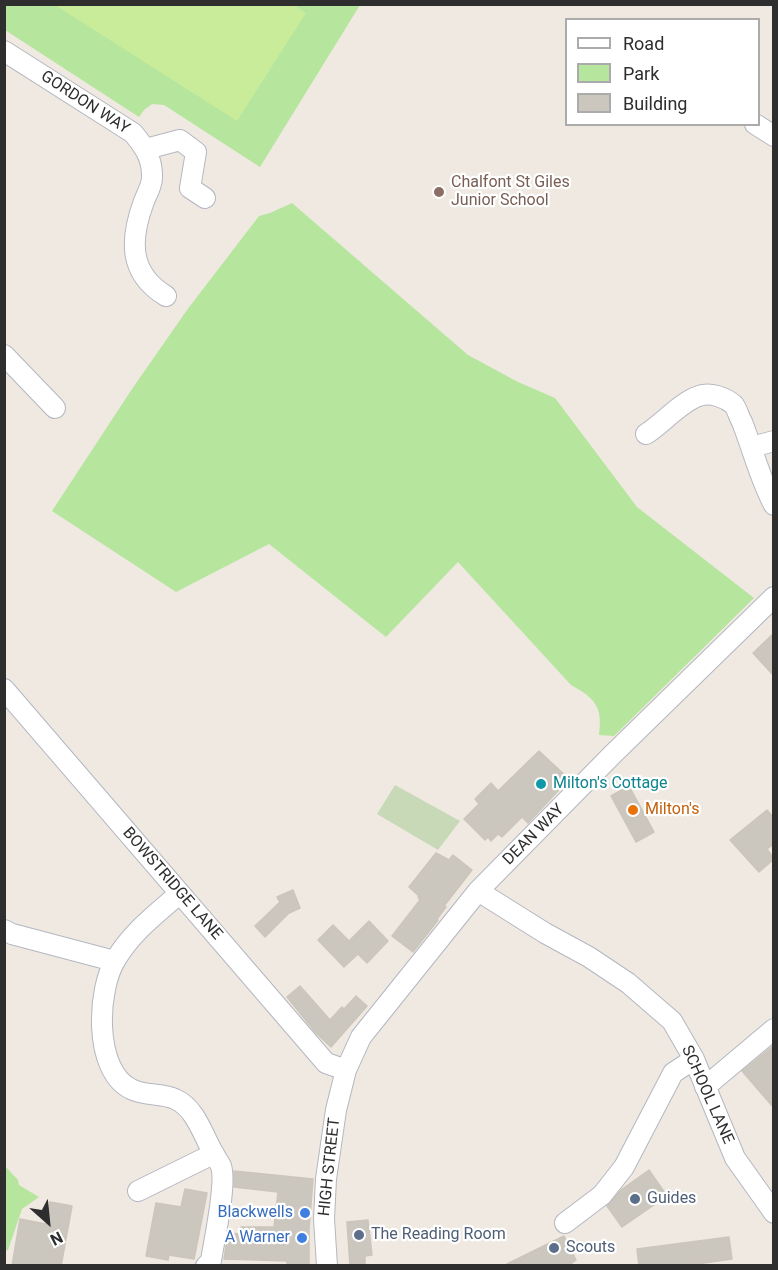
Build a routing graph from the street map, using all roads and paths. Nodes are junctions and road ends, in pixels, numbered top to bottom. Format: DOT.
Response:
graph roads {
  1 [pos="4,51"];
  2 [pos="758,126"];
  3 [pos="774,136"];
  4 [pos="146,149"];
  5 [pos="205,198"];
  6 [pos="166,296"];
  7 [pos="4,355"];
  8 [pos="55,408"];
  9 [pos="646,434"];
  10 [pos="774,441"];
  11 [pos="752,447"];
  12 [pos="774,505"];
  13 [pos="774,597"];
  14 [pos="4,688"];
  15 [pos="478,891"];
  16 [pos="179,894"];
  17 [pos="4,930"];
  18 [pos="114,961"];
  19 [pos="774,1029"];
  20 [pos="694,1059"];
  21 [pos="346,1070"];
  22 [pos="705,1087"];
  23 [pos="213,1154"];
  24 [pos="138,1191"];
  25 [pos="774,1213"];
  26 [pos="565,1223"];
  27 [pos="206,1266"];
  28 [pos="327,1266"];
  1 -- 4 [label="street, GORDON WAY"];
  2 -- 3 [label="street"];
  4 -- 5 [label="street"];
  4 -- 6 [label="street"];
  7 -- 8 [label="street"];
  9 -- 11 [label="street"];
  10 -- 11 [label="street"];
  11 -- 12 [label="street"];
  13 -- 15 [label="street, DEAN WAY"];
  14 -- 16 [label="street, BOWSTRIDGE LANE"];
  15 -- 20 [label="street, SCHOOL LANE"];
  15 -- 21 [label="street, DEAN WAY"];
  16 -- 18 [label="street"];
  16 -- 21 [label="street, BOWSTRIDGE LANE"];
  17 -- 18 [label="street"];
  18 -- 23 [label="street"];
  19 -- 22 [label="street"];
  20 -- 22 [label="street, SCHOOL LANE"];
  20 -- 26 [label="street"];
  21 -- 28 [label="street, HIGH STREET"];
  22 -- 25 [label="street, SCHOOL LANE"];
  23 -- 24 [label="street"];
  23 -- 27 [label="street"];
}
